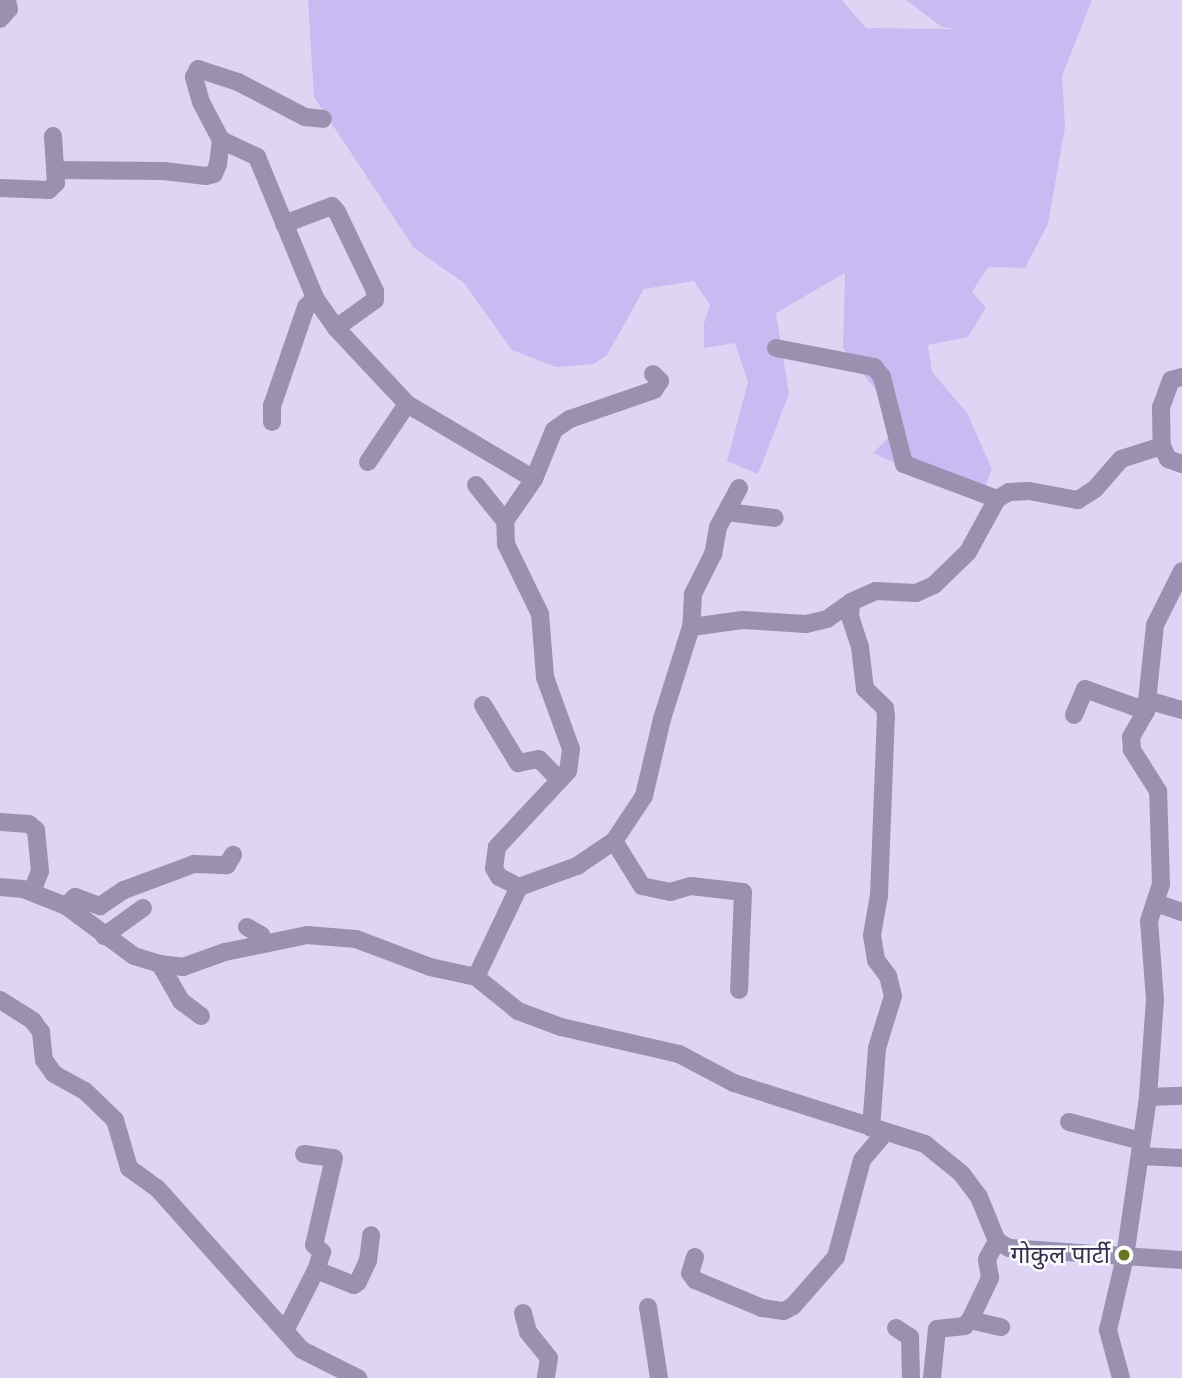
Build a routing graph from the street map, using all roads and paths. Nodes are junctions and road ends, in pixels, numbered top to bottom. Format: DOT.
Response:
graph roads {
  1 [pos="7,0"];
  2 [pos="0,19"];
  3 [pos="323,119"];
  4 [pos="52,136"];
  5 [pos="221,140"];
  6 [pos="55,170"];
  7 [pos="0,188"];
  8 [pos="284,224"];
  9 [pos="315,298"];
  10 [pos="336,328"];
  11 [pos="776,348"];
  12 [pos="653,374"];
  13 [pos="1182,377"];
  14 [pos="407,404"];
  15 [pos="272,422"];
  16 [pos="1162,446"];
  17 [pos="368,462"];
  18 [pos="1182,464"];
  19 [pos="534,479"];
  20 [pos="476,485"];
  21 [pos="740,488"];
  22 [pos="997,499"];
  23 [pos="727,512"];
  24 [pos="775,518"];
  25 [pos="505,521"];
  26 [pos="1182,571"];
  27 [pos="851,602"];
  28 [pos="691,627"];
  29 [pos="483,705"];
  30 [pos="1147,705"];
  31 [pos="1182,710"];
  32 [pos="1074,715"];
  33 [pos="559,780"];
  34 [pos="0,822"];
  35 [pos="614,841"];
  36 [pos="233,855"];
  37 [pos="0,887"];
  38 [pos="519,887"];
  39 [pos="32,892"];
  40 [pos="1156,903"];
  41 [pos="66,906"];
  42 [pos="143,908"];
  43 [pos="1182,912"];
  44 [pos="247,927"];
  45 [pos="104,936"];
  46 [pos="264,942"];
  47 [pos="160,964"];
  48 [pos="476,977"];
  49 [pos="740,990"];
  50 [pos="0,1000"];
  51 [pos="201,1016"];
  52 [pos="1182,1096"];
  53 [pos="1148,1097"];
  54 [pos="1069,1122"];
  55 [pos="878,1130"];
  56 [pos="1141,1148"];
  57 [pos="303,1154"];
  58 [pos="1182,1158"];
  59 [pos="371,1235"];
  60 [pos="998,1241"];
  61 [pos="695,1257"];
  62 [pos="1125,1257"];
  63 [pos="1182,1260"];
  64 [pos="316,1270"];
  65 [pos="648,1307"];
  66 [pos="523,1313"];
  67 [pos="970,1320"];
  68 [pos="1001,1326"];
  69 [pos="895,1328"];
  70 [pos="286,1329"];
  71 [pos="913,1354"];
  72 [pos="933,1369"];
  73 [pos="547,1375"];
  74 [pos="358,1378"];
  75 [pos="659,1378"];
  76 [pos="911,1378"];
  77 [pos="1121,1378"];
  1 -- 2 [label="street"];
  3 -- 5 [label="street"];
  4 -- 6 [label="street"];
  5 -- 6 [label="street"];
  5 -- 8 [label="street"];
  6 -- 7 [label="street"];
  8 -- 9 [label="street"];
  8 -- 10 [label="street"];
  9 -- 10 [label="street"];
  9 -- 15 [label="street"];
  10 -- 14 [label="street"];
  11 -- 22 [label="street"];
  12 -- 19 [label="street"];
  13 -- 16 [label="street"];
  14 -- 17 [label="street"];
  14 -- 19 [label="street"];
  16 -- 18 [label="street"];
  16 -- 22 [label="street"];
  19 -- 25 [label="street"];
  20 -- 25 [label="street"];
  21 -- 23 [label="street"];
  22 -- 27 [label="street"];
  23 -- 24 [label="street"];
  23 -- 28 [label="street"];
  25 -- 33 [label="street"];
  26 -- 30 [label="street"];
  27 -- 28 [label="street"];
  27 -- 55 [label="street"];
  28 -- 35 [label="street"];
  29 -- 33 [label="street"];
  30 -- 31 [label="street"];
  30 -- 32 [label="street"];
  30 -- 40 [label="street"];
  33 -- 38 [label="street"];
  34 -- 39 [label="street"];
  35 -- 38 [label="street"];
  35 -- 49 [label="street"];
  36 -- 41 [label="street"];
  37 -- 39 [label="street"];
  38 -- 48 [label="street"];
  39 -- 41 [label="street"];
  40 -- 43 [label="street"];
  40 -- 53 [label="street"];
  41 -- 45 [label="street"];
  42 -- 45 [label="street"];
  44 -- 46 [label="street"];
  45 -- 47 [label="street"];
  46 -- 47 [label="street"];
  46 -- 48 [label="street"];
  47 -- 51 [label="street"];
  48 -- 55 [label="street"];
  50 -- 70 [label="street"];
  52 -- 53 [label="street"];
  53 -- 56 [label="street"];
  54 -- 56 [label="street"];
  55 -- 60 [label="street"];
  55 -- 61 [label="street"];
  56 -- 58 [label="street"];
  56 -- 62 [label="street"];
  57 -- 64 [label="street"];
  59 -- 64 [label="street"];
  60 -- 62 [label="street"];
  60 -- 67 [label="street"];
  62 -- 63 [label="street"];
  62 -- 77 [label="street"];
  64 -- 70 [label="street"];
  65 -- 75 [label="street"];
  66 -- 73 [label="street"];
  67 -- 68 [label="street"];
  67 -- 72 [label="street"];
  69 -- 71 [label="street"];
  70 -- 74 [label="street"];
  71 -- 72 [label="street"];
  71 -- 76 [label="street"];
}
